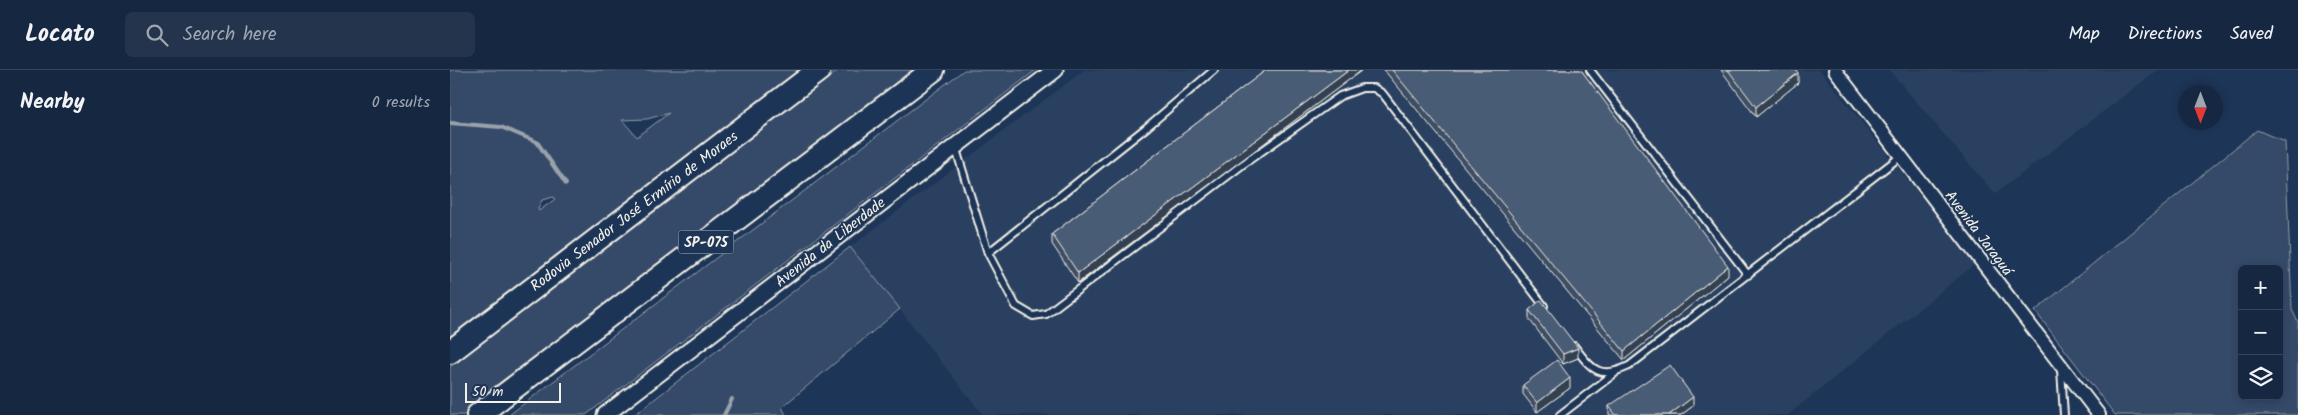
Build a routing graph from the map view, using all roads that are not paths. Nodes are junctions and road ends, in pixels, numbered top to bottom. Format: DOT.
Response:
graph roads {
  1 [pos="819,70"];
  2 [pos="933,70"];
  3 [pos="1055,70"];
  4 [pos="1214,70"];
  5 [pos="1590,70"];
  6 [pos="1834,70"];
  7 [pos="955,146"];
  8 [pos="1901,156"];
  9 [pos="988,253"];
  10 [pos="1748,275"];
  11 [pos="1549,313"];
  12 [pos="1567,337"];
  13 [pos="450,352"];
  14 [pos="2061,366"];
  15 [pos="1616,372"];
  16 [pos="478,415"];
  17 [pos="605,415"];
  18 [pos="1560,415"];
  19 [pos="2064,415"];
  20 [pos="2099,415"];
  1 -- 13 [label="highway, Rodovia Senador José Ermírio de Moraes"];
  2 -- 16 [label="highway, SP-075"];
  3 -- 7 [label="street, Avenida da Liberdade"];
  4 -- 9 [label="lane"];
  5 -- 10 [label="lane"];
  6 -- 8 [label="street, Avenida Jaraguá"];
  7 -- 9 [label="lane"];
  7 -- 17 [label="street, Avenida da Liberdade"];
  8 -- 10 [label="lane"];
  8 -- 14 [label="street, Avenida Jaraguá"];
  9 -- 11 [label="lane"];
  10 -- 15 [label="lane"];
  12 -- 15 [label="lane"];
  14 -- 19 [label="lane"];
  14 -- 20 [label="street, Avenida Jaraguá"];
  15 -- 18 [label="lane"];
}
